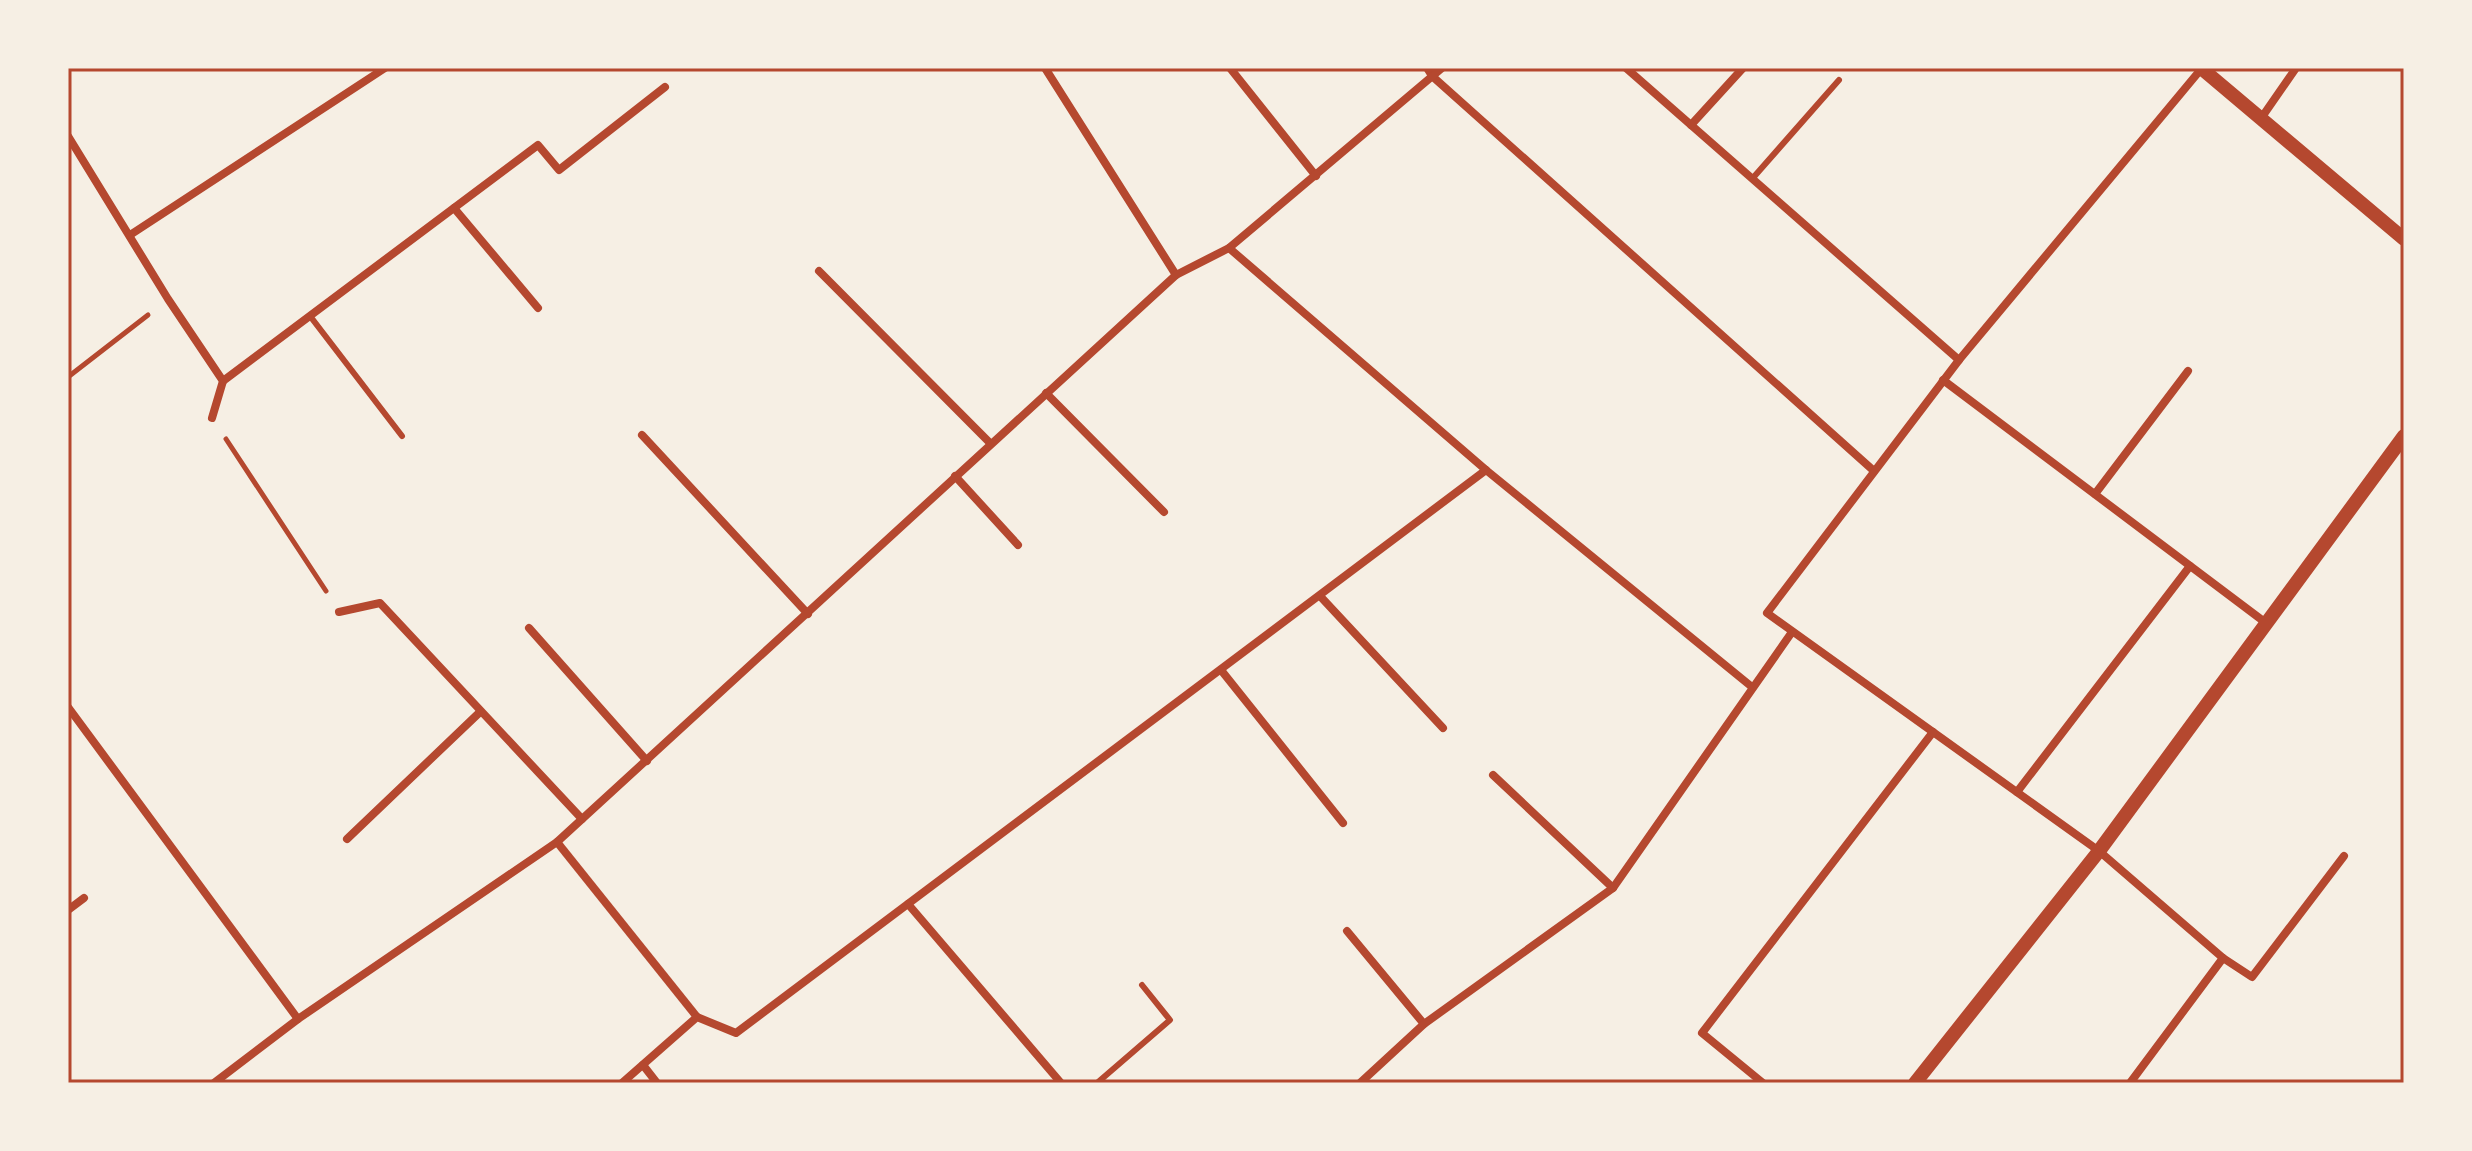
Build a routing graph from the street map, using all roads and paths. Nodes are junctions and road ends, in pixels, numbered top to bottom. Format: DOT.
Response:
graph roads {
  1 [pos="385,68"];
  2 [pos="1045,68"];
  3 [pos="1230,68"];
  4 [pos="1442,68"];
  5 [pos="1626,68"];
  6 [pos="1743,68"];
  7 [pos="2202,68"];
  8 [pos="2296,68"];
  9 [pos="1430,72"];
  10 [pos="1839,80"];
  11 [pos="665,87"];
  12 [pos="2262,117"];
  13 [pos="1691,125"];
  14 [pos="68,136"];
  15 [pos="1316,176"];
  16 [pos="1752,179"];
  17 [pos="454,208"];
  18 [pos="130,235"];
  19 [pos="2404,239"];
  20 [pos="1229,248"];
  21 [pos="819,271"];
  22 [pos="1176,275"];
  23 [pos="168,299"];
  24 [pos="538,308"];
  25 [pos="310,316"];
  26 [pos="1959,360"];
  27 [pos="2188,371"];
  28 [pos="68,377"];
  29 [pos="1943,380"];
  30 [pos="223,381"];
  31 [pos="1046,393"];
  32 [pos="212,418"];
  33 [pos="642,435"];
  34 [pos="402,436"];
  35 [pos="2404,436"];
  36 [pos="990,443"];
  37 [pos="1486,470"];
  38 [pos="1874,471"];
  39 [pos="955,476"];
  40 [pos="2095,494"];
  41 [pos="1164,512"];
  42 [pos="1018,545"];
  43 [pos="2190,566"];
  44 [pos="1320,596"];
  45 [pos="339,612"];
  46 [pos="808,614"];
  47 [pos="2266,623"];
  48 [pos="529,628"];
  49 [pos="1792,632"];
  50 [pos="1221,670"];
  51 [pos="1752,687"];
  52 [pos="68,707"];
  53 [pos="480,712"];
  54 [pos="1443,728"];
  55 [pos="1933,732"];
  56 [pos="647,761"];
  57 [pos="1493,775"];
  58 [pos="2017,792"];
  59 [pos="582,819"];
  60 [pos="1343,823"];
  61 [pos="347,839"];
  62 [pos="557,842"];
  63 [pos="2099,851"];
  64 [pos="2344,856"];
  65 [pos="1613,888"];
  66 [pos="84,898"];
  67 [pos="908,904"];
  68 [pos="68,910"];
  69 [pos="1347,931"];
  70 [pos="2223,958"];
  71 [pos="1142,985"];
  72 [pos="697,1017"];
  73 [pos="298,1019"];
  74 [pos="1424,1024"];
  75 [pos="643,1065"];
  76 [pos="214,1083"];
  77 [pos="622,1083"];
  78 [pos="657,1083"];
  79 [pos="1061,1083"];
  80 [pos="1097,1083"];
  81 [pos="1360,1083"];
  82 [pos="1763,1083"];
  83 [pos="1915,1083"];
  84 [pos="2130,1083"];
  1 -- 18 [label="street"];
  2 -- 22 [label="street"];
  3 -- 15 [label="street"];
  4 -- 9 [label="street"];
  5 -- 13 [label="street"];
  6 -- 13 [label="street"];
  7 -- 12 [label="street"];
  7 -- 26 [label="street"];
  8 -- 12 [label="street"];
  9 -- 15 [label="street"];
  9 -- 38 [label="street"];
  10 -- 16 [label="lane"];
  11 -- 17 [label="street"];
  12 -- 19 [label="street"];
  13 -- 16 [label="street"];
  14 -- 18 [label="street"];
  15 -- 20 [label="street"];
  16 -- 26 [label="street"];
  17 -- 24 [label="street"];
  17 -- 25 [label="street"];
  18 -- 23 [label="street"];
  20 -- 22 [label="street"];
  20 -- 37 [label="street"];
  21 -- 36 [label="street"];
  22 -- 31 [label="street"];
  23 -- 28 [label="path"];
  23 -- 30 [label="street"];
  25 -- 30 [label="street"];
  25 -- 34 [label="lane"];
  26 -- 29 [label="street"];
  27 -- 40 [label="street"];
  29 -- 38 [label="street"];
  29 -- 40 [label="street"];
  30 -- 32 [label="street"];
  31 -- 36 [label="street"];
  31 -- 41 [label="street"];
  32 -- 45 [label="path"];
  33 -- 46 [label="street"];
  35 -- 47 [label="street"];
  36 -- 39 [label="street"];
  37 -- 44 [label="street"];
  37 -- 51 [label="street"];
  38 -- 49 [label="street"];
  39 -- 42 [label="street"];
  39 -- 46 [label="street"];
  40 -- 43 [label="street"];
  43 -- 47 [label="street"];
  43 -- 58 [label="street"];
  44 -- 50 [label="street"];
  44 -- 54 [label="street"];
  45 -- 53 [label="street"];
  46 -- 56 [label="street"];
  47 -- 63 [label="street"];
  48 -- 56 [label="street"];
  49 -- 51 [label="street"];
  49 -- 55 [label="street"];
  50 -- 60 [label="street"];
  50 -- 67 [label="street"];
  51 -- 65 [label="street"];
  52 -- 73 [label="street"];
  53 -- 59 [label="street"];
  53 -- 61 [label="street"];
  55 -- 58 [label="street"];
  55 -- 82 [label="street"];
  56 -- 59 [label="street"];
  57 -- 65 [label="street"];
  58 -- 63 [label="street"];
  59 -- 62 [label="street"];
  62 -- 72 [label="street"];
  62 -- 73 [label="street"];
  63 -- 70 [label="street"];
  63 -- 83 [label="street"];
  64 -- 70 [label="street"];
  65 -- 74 [label="street"];
  66 -- 68 [label="street"];
  67 -- 72 [label="street"];
  67 -- 79 [label="street"];
  69 -- 74 [label="street"];
  70 -- 84 [label="street"];
  71 -- 80 [label="lane"];
  72 -- 75 [label="street"];
  73 -- 76 [label="street"];
  74 -- 81 [label="street"];
  75 -- 77 [label="street"];
  75 -- 78 [label="street"];
}
